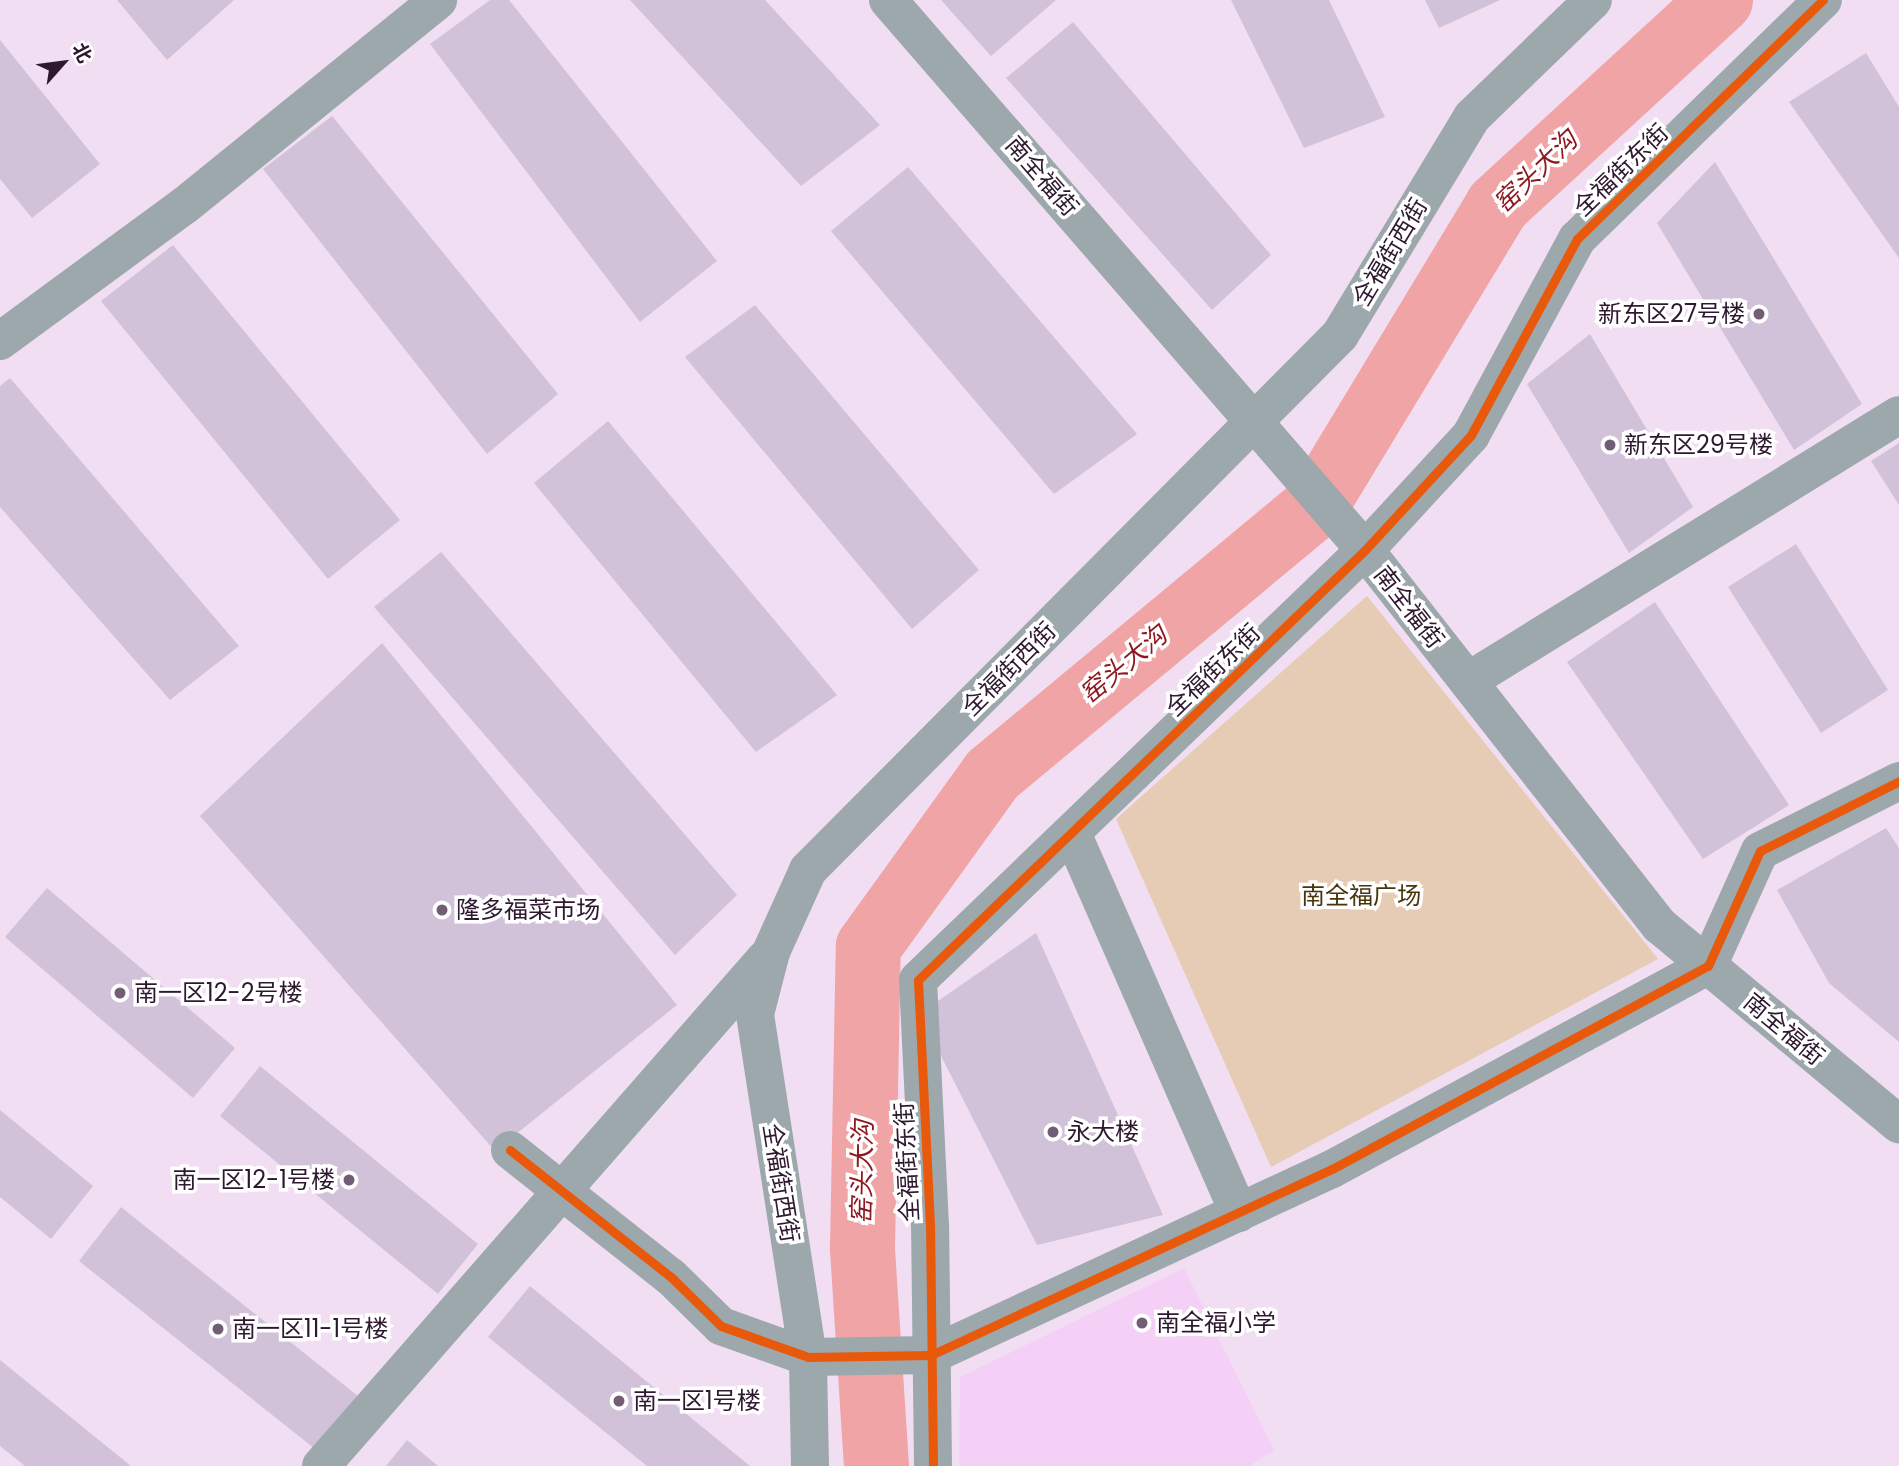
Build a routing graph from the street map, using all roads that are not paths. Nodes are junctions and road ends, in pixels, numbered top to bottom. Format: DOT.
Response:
graph roads {
  1 [pos="438,0"];
  2 [pos="888,0"];
  3 [pos="1594,0"];
  4 [pos="1823,0"];
  5 [pos="0,341"];
  6 [pos="1899,415"];
  7 [pos="1252,424"];
  8 [pos="1365,550"];
  9 [pos="1468,681"];
  10 [pos="1899,781"];
  11 [pos="1072,832"];
  12 [pos="771,952"];
  13 [pos="1708,966"];
  14 [pos="1899,1124"];
  15 [pos="510,1150"];
  16 [pos="565,1190"];
  17 [pos="1239,1213"];
  18 [pos="932,1355"];
  19 [pos="808,1357"];
  20 [pos="321,1466"];
  21 [pos="810,1466"];
  22 [pos="933,1466"];
  1 -- 5 [label="street"];
  2 -- 7 [label="street, 南全福街"];
  3 -- 7 [label="street, 全福街西街"];
  4 -- 8 [label="street, 全福街东街"];
  6 -- 9 [label="street"];
  7 -- 8 [label="street, 南全福街"];
  7 -- 12 [label="street, 全福街西街"];
  8 -- 9 [label="street, 南全福街"];
  8 -- 11 [label="street, 全福街东街"];
  9 -- 13 [label="street, 南全福街"];
  10 -- 13 [label="street"];
  11 -- 17 [label="street"];
  11 -- 18 [label="street, 全福街东街"];
  12 -- 16 [label="street"];
  12 -- 19 [label="street, 全福街西街"];
  13 -- 14 [label="street, 南全福街"];
  13 -- 17 [label="street"];
  15 -- 16 [label="street"];
  16 -- 19 [label="street"];
  16 -- 20 [label="street"];
  17 -- 18 [label="street"];
  18 -- 19 [label="street"];
  18 -- 22 [label="street, 全福街东街"];
  19 -- 21 [label="street, 全福街西街"];
}
